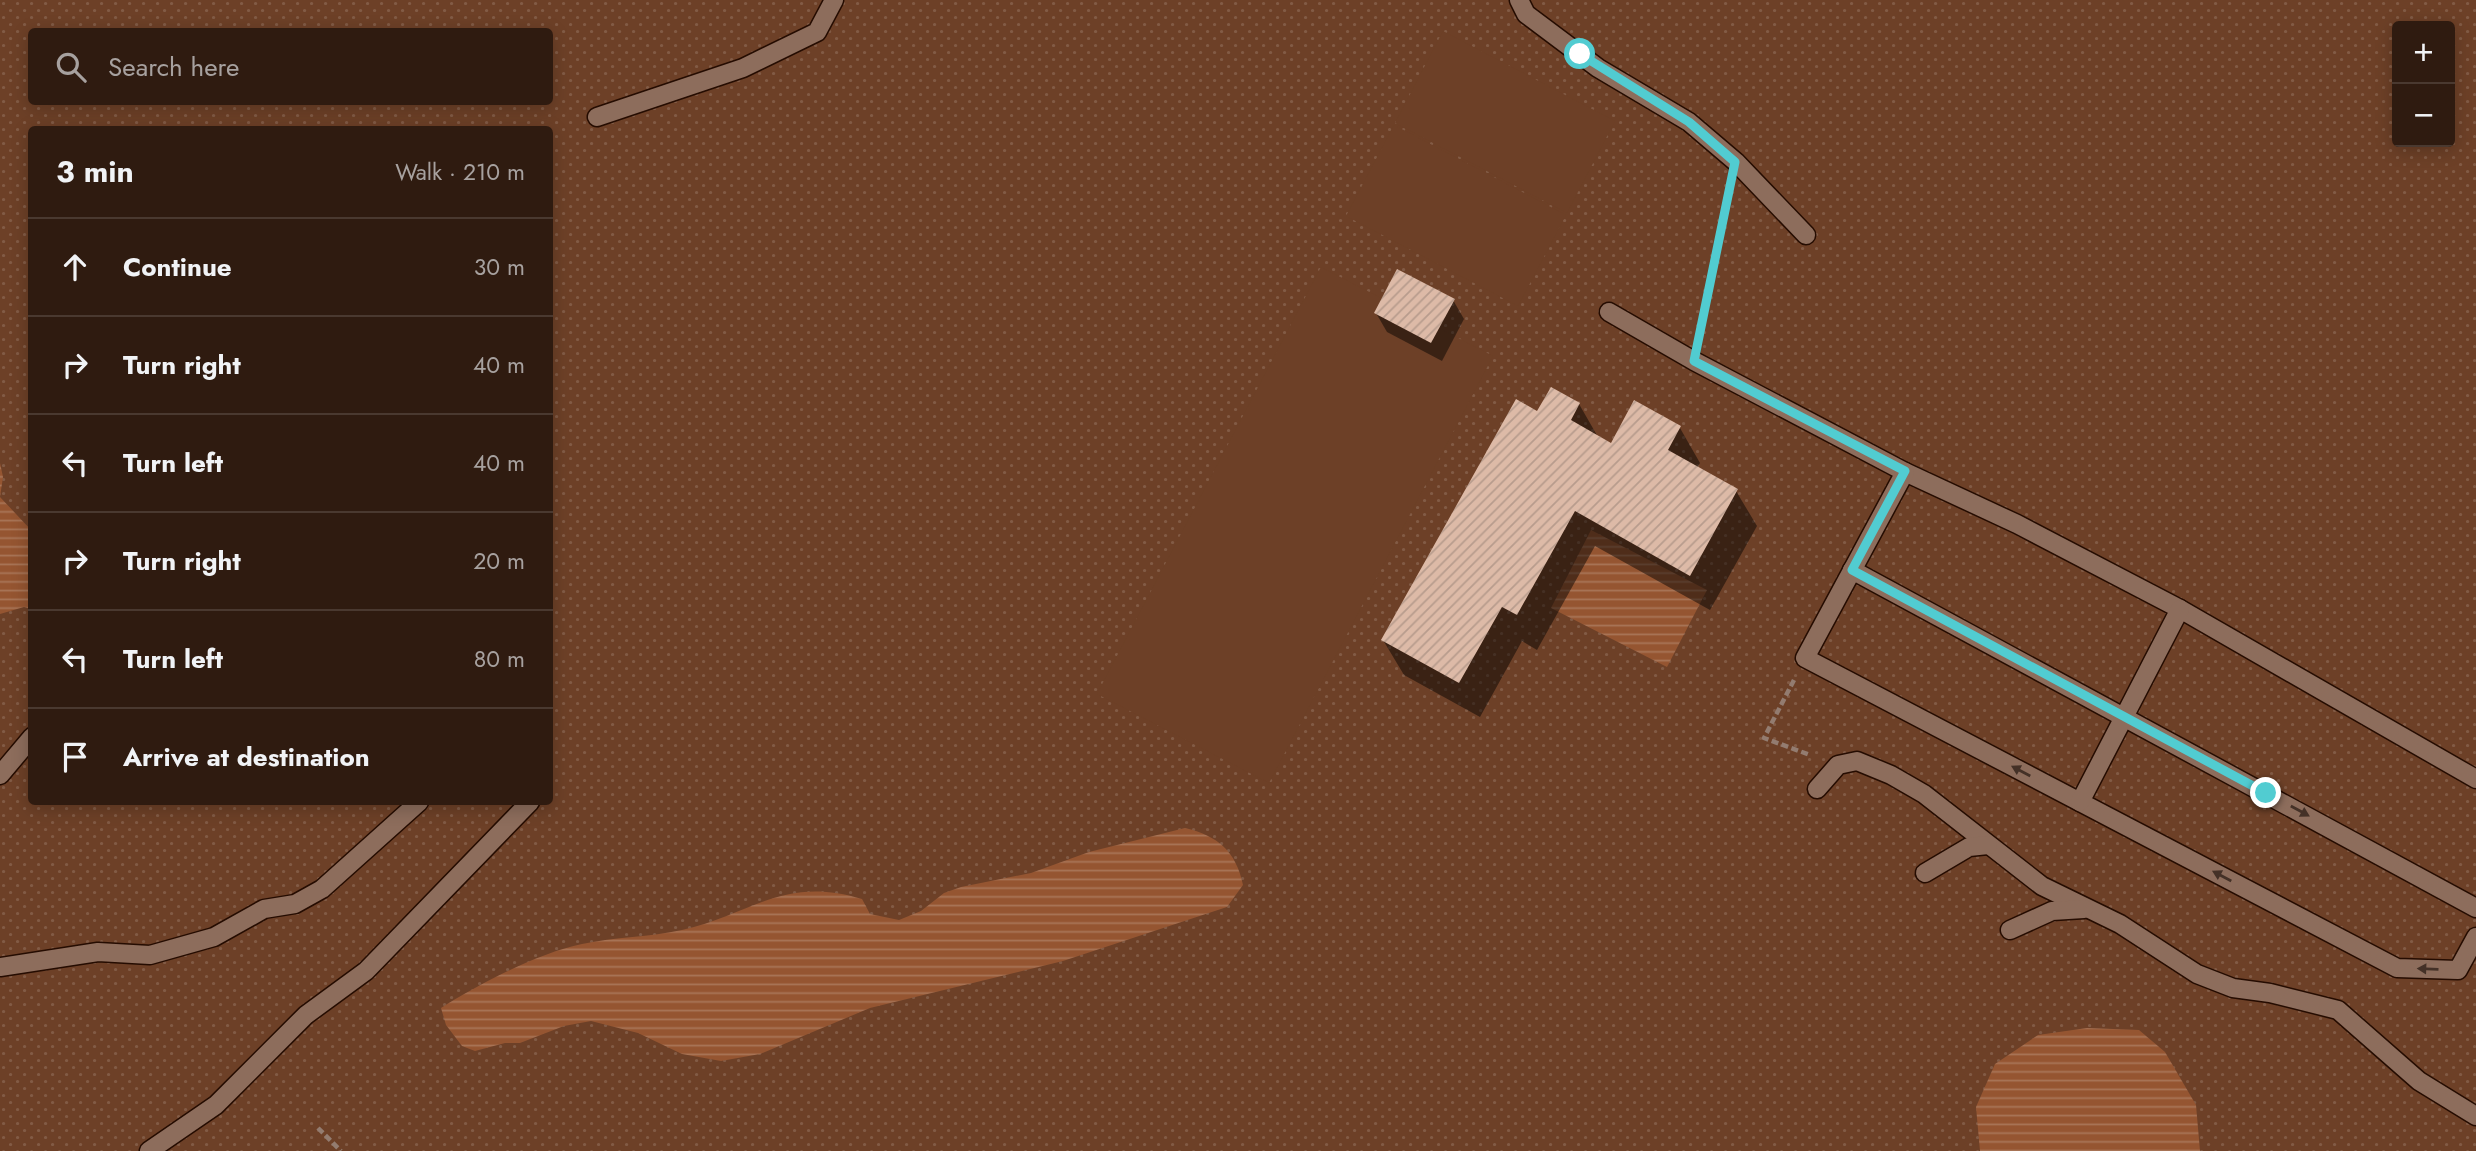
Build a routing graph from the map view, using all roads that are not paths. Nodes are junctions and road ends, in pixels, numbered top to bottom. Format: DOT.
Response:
graph roads {
  1 [pos="834,0"];
  2 [pos="1518,0"];
  3 [pos="597,117"];
  4 [pos="1806,235"];
  5 [pos="1609,312"];
  6 [pos="1905,471"];
  7 [pos="1852,570"];
  8 [pos="2180,609"];
  9 [pos="2126,716"];
  10 [pos="28,742"];
  11 [pos="0,775"];
  12 [pos="2476,779"];
  13 [pos="1817,789"];
  14 [pos="2080,802"];
  15 [pos="416,805"];
  16 [pos="527,805"];
  17 [pos="1988,845"];
  18 [pos="1925,873"];
  19 [pos="2476,908"];
  20 [pos="2084,909"];
  21 [pos="2010,930"];
  22 [pos="2476,937"];
  23 [pos="0,967"];
  24 [pos="2476,1116"];
  25 [pos="149,1151"];
  1 -- 3 [label="lane"];
  2 -- 4 [label="lane"];
  5 -- 6 [label="lane"];
  6 -- 7 [label="lane"];
  6 -- 8 [label="lane"];
  7 -- 9 [label="lane"];
  14 -- 7 [label="lane, one-way"];
  8 -- 9 [label="lane"];
  8 -- 12 [label="lane"];
  9 -- 14 [label="lane"];
  9 -- 19 [label="lane, one-way"];
  10 -- 11 [label="lane"];
  13 -- 17 [label="lane"];
  22 -- 14 [label="lane, one-way"];
  15 -- 23 [label="lane"];
  16 -- 25 [label="lane"];
  17 -- 18 [label="lane"];
  17 -- 20 [label="lane"];
  20 -- 21 [label="lane"];
  20 -- 24 [label="lane"];
}
